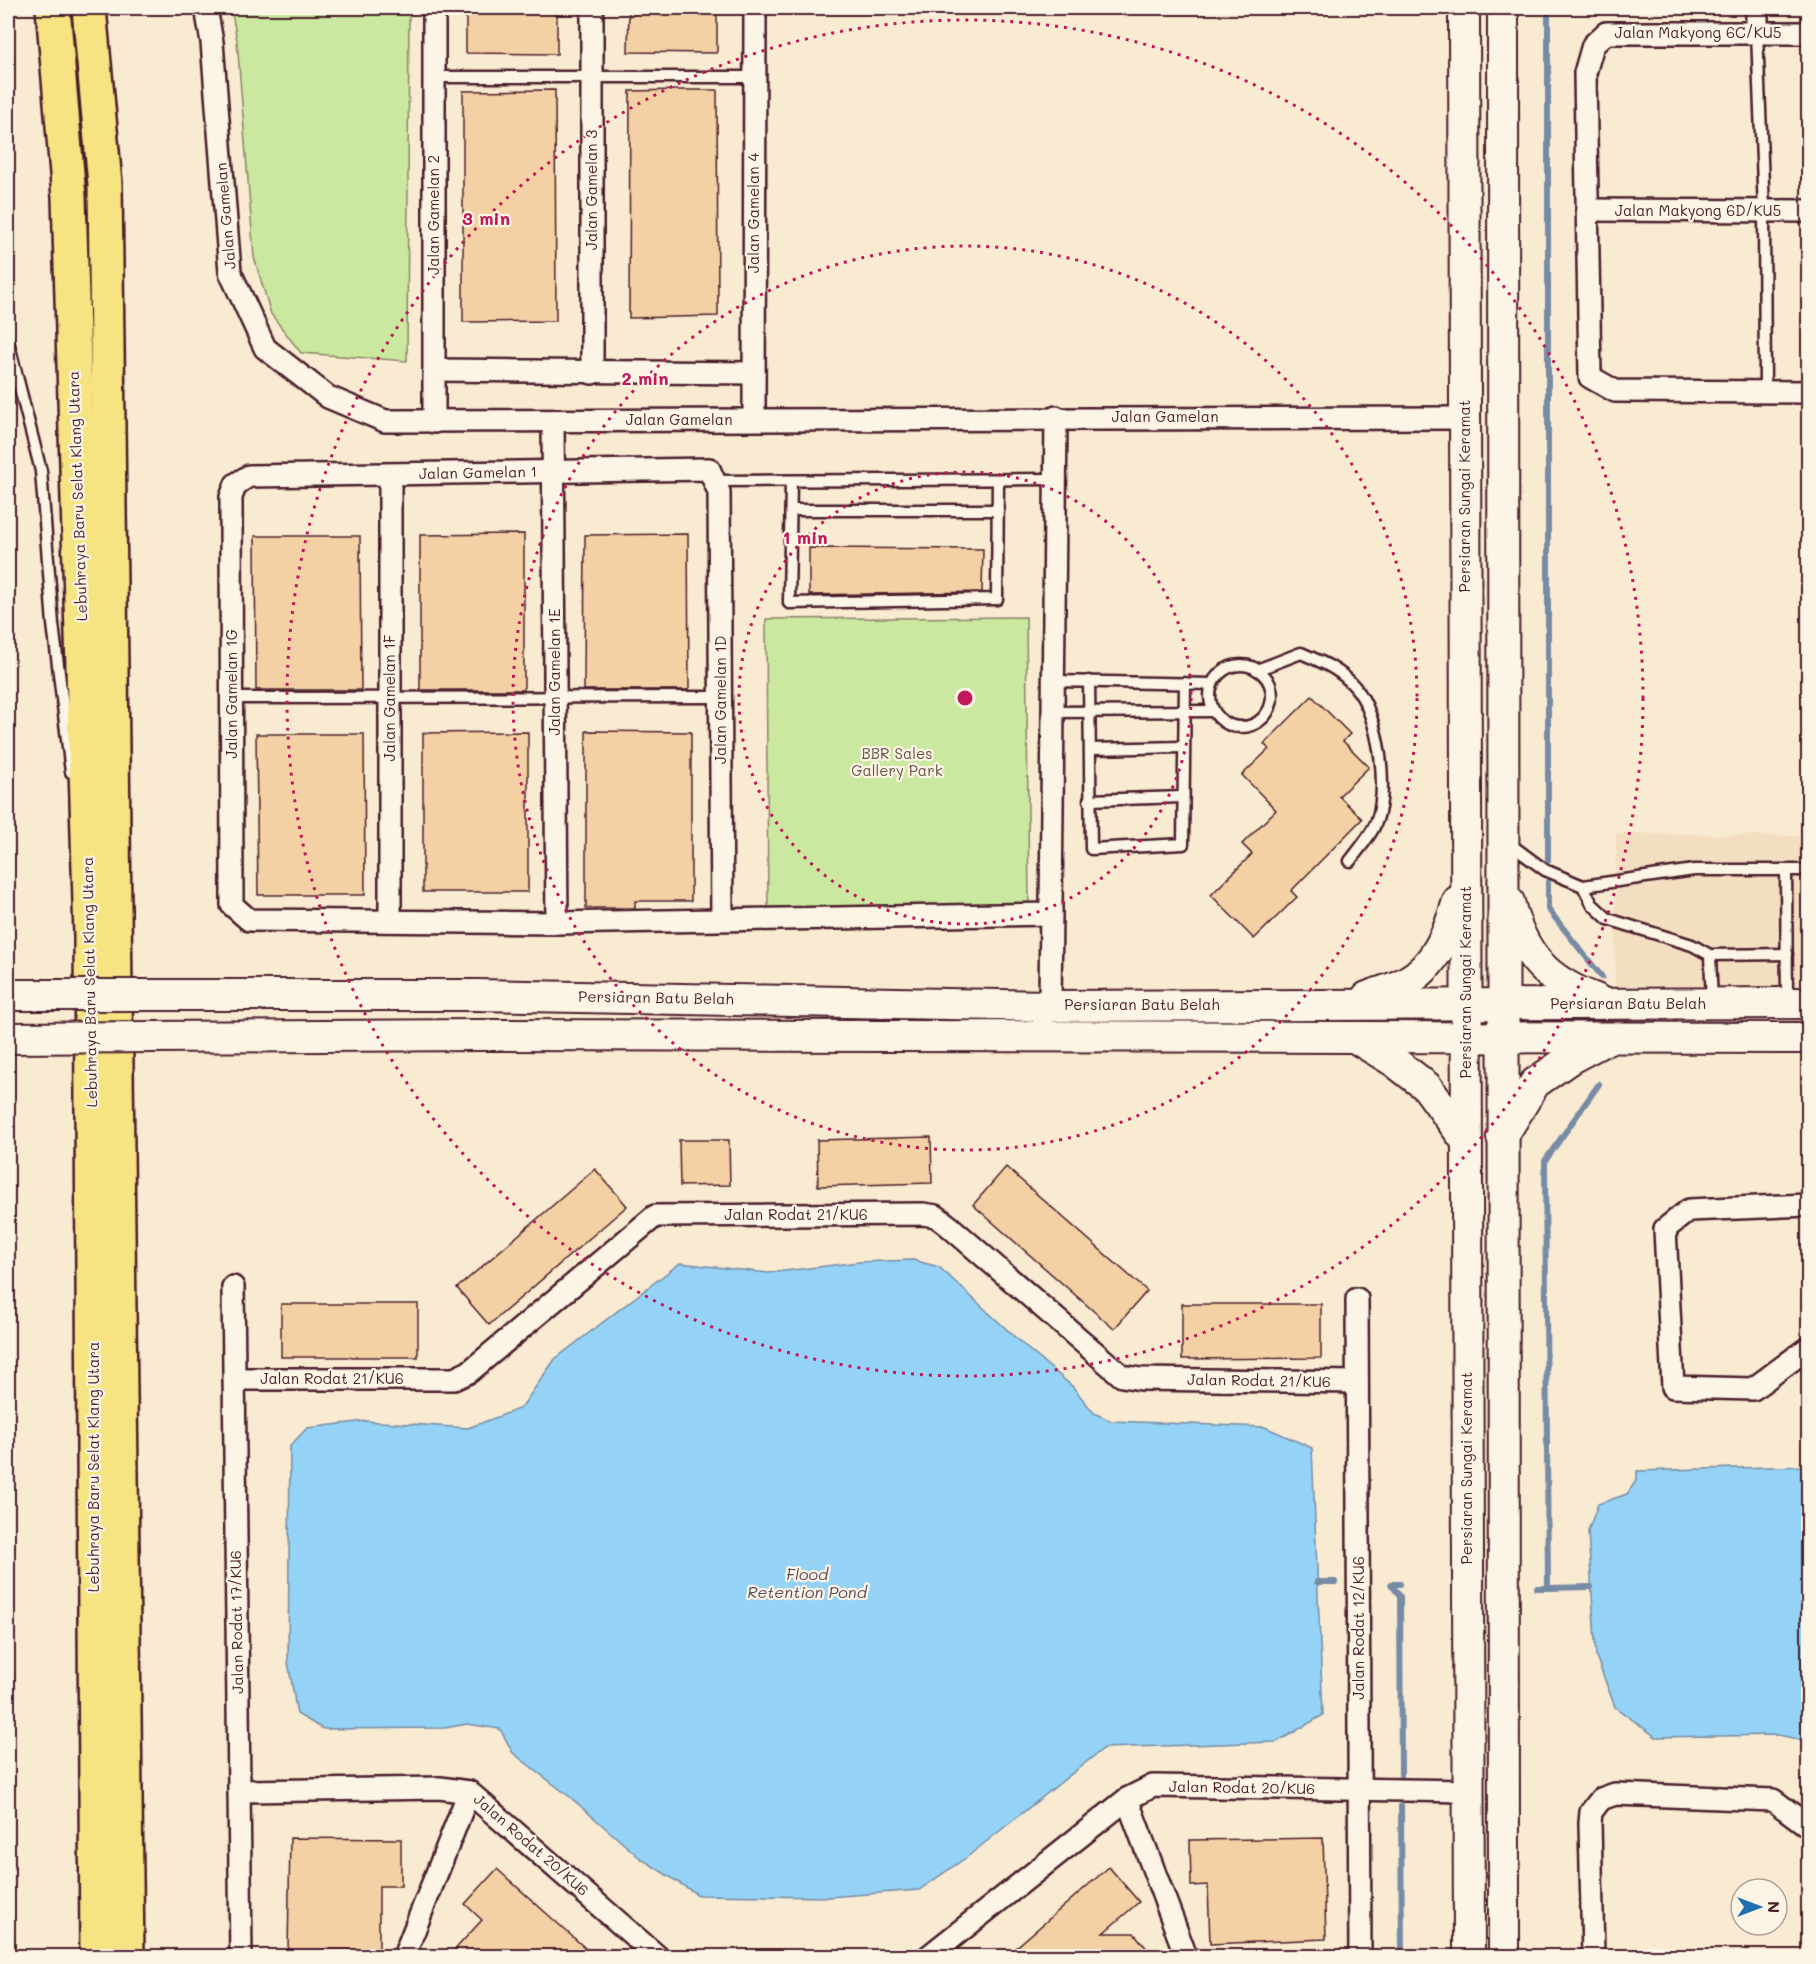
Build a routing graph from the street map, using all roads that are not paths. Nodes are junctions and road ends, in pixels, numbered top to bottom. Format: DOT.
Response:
graph roads {
  1 [pos="53,8"];
  2 [pos="89,8"];
  3 [pos="206,8"];
  4 [pos="434,8"];
  5 [pos="592,8"];
  6 [pos="755,8"];
  7 [pos="1464,8"];
  8 [pos="1503,8"];
  9 [pos="1757,8"];
  10 [pos="1757,33"];
  11 [pos="1809,33"];
  12 [pos="434,77"];
  13 [pos="592,77"];
  14 [pos="755,77"];
  15 [pos="1587,210"];
  16 [pos="1764,211"];
  17 [pos="1809,211"];
  18 [pos="8,341"];
  19 [pos="434,370"];
  20 [pos="592,373"];
  21 [pos="754,373"];
  22 [pos="1765,392"];
  23 [pos="1809,392"];
  24 [pos="1056,417"];
  25 [pos="1465,418"];
  26 [pos="754,419"];
  27 [pos="554,421"];
  28 [pos="434,422"];
  29 [pos="554,471"];
  30 [pos="390,475"];
  31 [pos="1056,479"];
  32 [pos="998,480"];
  33 [pos="714,481"];
  34 [pos="791,481"];
  35 [pos="236,484"];
  36 [pos="790,510"];
  37 [pos="998,510"];
  38 [pos="1257,670"];
  39 [pos="1053,681"];
  40 [pos="1089,681"];
  41 [pos="1185,683"];
  42 [pos="1212,684"];
  43 [pos="555,697"];
  44 [pos="721,697"];
  45 [pos="232,698"];
  46 [pos="390,698"];
  47 [pos="1183,710"];
  48 [pos="1213,711"];
  49 [pos="1053,712"];
  50 [pos="1089,712"];
  51 [pos="1183,747"];
  52 [pos="1091,749"];
  53 [pos="72,786"];
  54 [pos="1183,797"];
  55 [pos="1089,800"];
  56 [pos="75,809"];
  57 [pos="1502,838"];
  58 [pos="1350,861"];
  59 [pos="1786,870"];
  60 [pos="1809,870"];
  61 [pos="1502,873"];
  62 [pos="1466,876"];
  63 [pos="1583,886"];
  64 [pos="1051,914"];
  65 [pos="722,920"];
  66 [pos="390,921"];
  67 [pos="557,923"];
  68 [pos="91,936"];
  69 [pos="1787,954"];
  70 [pos="1710,955"];
  71 [pos="8,995"];
  72 [pos="1712,1003"];
  73 [pos="1798,1003"];
  74 [pos="1466,1004"];
  75 [pos="1502,1004"];
  76 [pos="1611,1004"];
  77 [pos="1347,1005"];
  78 [pos="1050,1006"];
  79 [pos="983,1035"];
  80 [pos="1353,1037"];
  81 [pos="1466,1037"];
  82 [pos="1502,1037"];
  83 [pos="1611,1037"];
  84 [pos="8,1038"];
  85 [pos="1809,1038"];
  86 [pos="1502,1137"];
  87 [pos="1467,1142"];
  88 [pos="1809,1205"];
  89 [pos="233,1287"];
  90 [pos="1357,1299"];
  91 [pos="1809,1348"];
  92 [pos="234,1379"];
  93 [pos="1357,1382"];
  94 [pos="239,1791"];
  95 [pos="1360,1791"];
  96 [pos="1468,1791"];
  97 [pos="470,1792"];
  98 [pos="1127,1798"];
  99 [pos="1809,1826"];
  100 [pos="97,1956"];
  101 [pos="126,1956"];
  102 [pos="241,1956"];
  103 [pos="404,1956"];
  104 [pos="657,1956"];
  105 [pos="929,1956"];
  106 [pos="1186,1956"];
  107 [pos="1360,1956"];
  108 [pos="1469,1956"];
  109 [pos="1504,1956"];
  110 [pos="1593,1956"];
  1 -- 68 [label="highway, Lebuhraya Baru Selat Klang Utara"];
  2 -- 101 [label="highway, Lebuhraya Baru Selat Klang Utara"];
  3 -- 28 [label="street, Jalan Gamelan"];
  4 -- 12 [label="street, Jalan Gamelan 2"];
  5 -- 13 [label="street, Jalan Gamelan 3"];
  6 -- 14 [label="street, Jalan Gamelan 4"];
  7 -- 25 [label="street, Persiaran Sungai Keramat"];
  8 -- 57 [label="street"];
  9 -- 10 [label="street"];
  10 -- 11 [label="street, Jalan Makyong 6C/KU5"];
  10 -- 15 [label="street, Jalan Makyong 6C/KU5"];
  10 -- 16 [label="lane"];
  12 -- 13 [label="lane"];
  12 -- 19 [label="street, Jalan Gamelan 2"];
  13 -- 14 [label="lane"];
  13 -- 20 [label="street, Jalan Gamelan 3"];
  14 -- 21 [label="street, Jalan Gamelan 4"];
  15 -- 16 [label="street, Jalan Makyong 6D/KU5"];
  15 -- 22 [label="street"];
  16 -- 17 [label="street, Jalan Makyong 6D/KU5"];
  16 -- 22 [label="lane"];
  18 -- 53 [label="lane"];
  19 -- 20 [label="street"];
  19 -- 28 [label="street, Jalan Gamelan 2"];
  20 -- 21 [label="street"];
  21 -- 26 [label="street, Jalan Gamelan 4"];
  22 -- 23 [label="street"];
  24 -- 25 [label="street, Jalan Gamelan"];
  24 -- 26 [label="street, Jalan Gamelan"];
  24 -- 31 [label="street"];
  25 -- 62 [label="street, Persiaran Sungai Keramat"];
  26 -- 27 [label="street, Jalan Gamelan"];
  27 -- 28 [label="street, Jalan Gamelan"];
  27 -- 29 [label="street, Jalan Gamelan 1E"];
  29 -- 30 [label="street, Jalan Gamelan 1"];
  29 -- 33 [label="street, Jalan Gamelan 1"];
  29 -- 43 [label="street, Jalan Gamelan 1E"];
  30 -- 35 [label="street, Jalan Gamelan 1"];
  30 -- 46 [label="street, Jalan Gamelan 1F"];
  31 -- 32 [label="lane"];
  31 -- 39 [label="street"];
  32 -- 34 [label="lane"];
  32 -- 37 [label="lane"];
  33 -- 34 [label="lane"];
  33 -- 44 [label="street, Jalan Gamelan 1D"];
  34 -- 36 [label="lane"];
  35 -- 45 [label="street, Jalan Gamelan 1G"];
  36 -- 37 [label="lane"];
  36 -- 37 [label="lane"];
  38 -- 42 [label="lane"];
  38 -- 48 [label="lane"];
  38 -- 58 [label="lane"];
  39 -- 40 [label="lane"];
  39 -- 49 [label="street"];
  40 -- 41 [label="lane"];
  40 -- 50 [label="lane"];
  41 -- 42 [label="lane"];
  41 -- 47 [label="lane"];
  42 -- 48 [label="lane"];
  43 -- 44 [label="lane"];
  43 -- 46 [label="lane"];
  43 -- 67 [label="street, Jalan Gamelan 1E"];
  44 -- 65 [label="street, Jalan Gamelan 1D"];
  45 -- 46 [label="lane"];
  45 -- 66 [label="street, Jalan Gamelan 1G"];
  46 -- 66 [label="street, Jalan Gamelan 1F"];
  47 -- 48 [label="lane"];
  47 -- 50 [label="lane"];
  47 -- 51 [label="lane"];
  49 -- 50 [label="lane"];
  49 -- 64 [label="street"];
  50 -- 52 [label="lane"];
  51 -- 52 [label="lane"];
  51 -- 54 [label="lane"];
  52 -- 55 [label="lane"];
  54 -- 55 [label="lane"];
  54 -- 55 [label="lane"];
  56 -- 68 [label="lane"];
  57 -- 61 [label="street"];
  57 -- 63 [label="lane"];
  59 -- 60 [label="lane"];
  59 -- 63 [label="lane"];
  59 -- 69 [label="lane"];
  61 -- 75 [label="street"];
  61 -- 76 [label="street"];
  62 -- 74 [label="street, Persiaran Sungai Keramat"];
  62 -- 77 [label="street"];
  63 -- 70 [label="lane"];
  64 -- 65 [label="street"];
  64 -- 78 [label="street"];
  65 -- 67 [label="street"];
  66 -- 67 [label="street"];
  68 -- 100 [label="highway, Lebuhraya Baru Selat Klang Utara"];
  69 -- 70 [label="lane"];
  69 -- 73 [label="lane"];
  70 -- 72 [label="lane"];
  71 -- 78 [label="street, Persiaran Batu Belah, bridge"];
  72 -- 73 [label="street, Persiaran Batu Belah"];
  72 -- 76 [label="street, Persiaran Batu Belah"];
  74 -- 75 [label="street, Persiaran Batu Belah"];
  74 -- 77 [label="street, Persiaran Batu Belah"];
  74 -- 81 [label="street, Persiaran Sungai Keramat"];
  75 -- 76 [label="street, Persiaran Batu Belah"];
  75 -- 82 [label="street"];
  77 -- 78 [label="street, Persiaran Batu Belah"];
  78 -- 79 [label="street"];
  79 -- 80 [label="street, Persiaran Batu Belah"];
  79 -- 84 [label="street, Persiaran Batu Belah, bridge"];
  80 -- 81 [label="street, Persiaran Batu Belah"];
  80 -- 87 [label="street"];
  81 -- 82 [label="street, Persiaran Batu Belah"];
  81 -- 87 [label="street, Persiaran Sungai Keramat"];
  82 -- 83 [label="street, Persiaran Batu Belah"];
  82 -- 86 [label="street"];
  83 -- 85 [label="street, Persiaran Batu Belah"];
  83 -- 86 [label="street"];
  86 -- 109 [label="street"];
  87 -- 96 [label="street, Persiaran Sungai Keramat"];
  88 -- 91 [label="street"];
  89 -- 92 [label="street, Jalan Rodat 17/KU6"];
  90 -- 93 [label="street, Jalan Rodat 12/KU6"];
  92 -- 93 [label="street, Jalan Rodat 21/KU6"];
  92 -- 94 [label="street, Jalan Rodat 17/KU6"];
  93 -- 95 [label="street, Jalan Rodat 12/KU6"];
  94 -- 97 [label="street, Jalan Rodat 20/KU6"];
  94 -- 102 [label="street, Jalan Rodat 17/KU6"];
  95 -- 96 [label="street, Jalan Rodat 20/KU6"];
  95 -- 98 [label="street, Jalan Rodat 20/KU6"];
  95 -- 107 [label="street, Jalan Rodat 12/KU6"];
  96 -- 108 [label="street, Persiaran Sungai Keramat"];
  97 -- 103 [label="street"];
  97 -- 104 [label="street, Jalan Rodat 20/KU6"];
  98 -- 105 [label="street, Jalan Rodat 20/KU6"];
  98 -- 106 [label="street"];
  99 -- 110 [label="street"];
}
